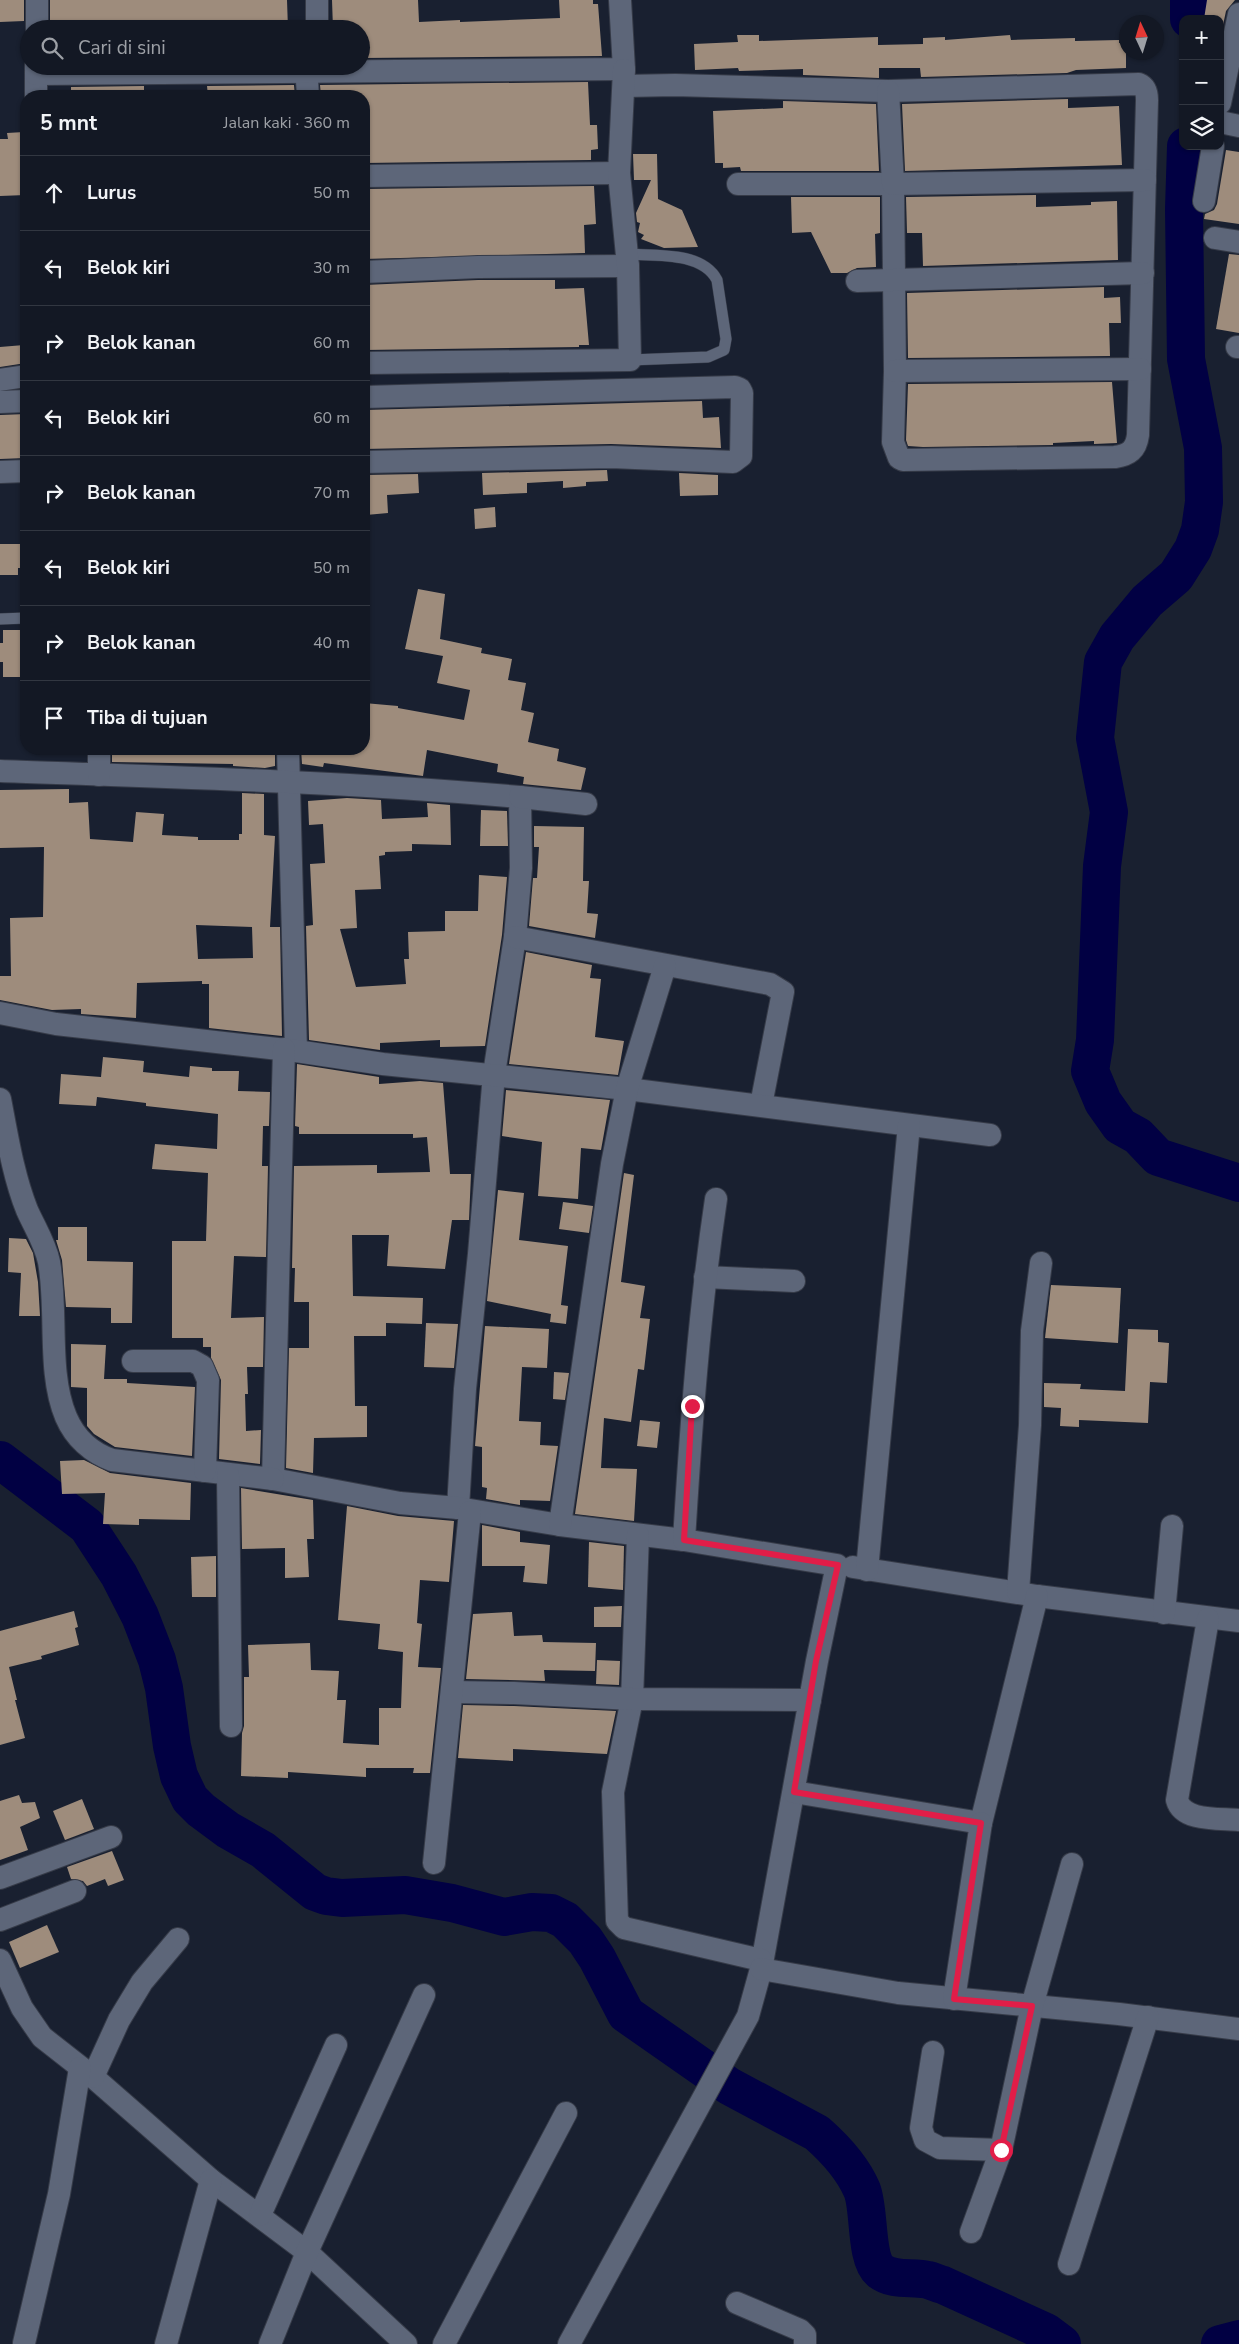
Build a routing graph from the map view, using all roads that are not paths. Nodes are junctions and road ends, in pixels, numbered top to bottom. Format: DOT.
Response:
graph roads {
  1 [pos="37,0"];
  2 [pos="306,0"];
  3 [pos="317,0"];
  4 [pos="620,0"];
  5 [pos="1239,14"];
  6 [pos="37,20"];
  7 [pos="306,20"];
  8 [pos="316,20"];
  9 [pos="36,75"];
  10 [pos="232,75"];
  11 [pos="310,77"];
  12 [pos="630,80"];
  13 [pos="1224,84"];
  14 [pos="36,90"];
  15 [pos="888,91"];
  16 [pos="1224,123"];
  17 [pos="1239,126"];
  18 [pos="1212,150"];
  19 [pos="619,173"];
  20 [pos="370,176"];
  21 [pos="1145,180"];
  22 [pos="738,184"];
  23 [pos="893,184"];
  24 [pos="1204,201"];
  25 [pos="1215,238"];
  26 [pos="1239,242"];
  27 [pos="627,260"];
  28 [pos="370,272"];
  29 [pos="1142,274"];
  30 [pos="895,278"];
  31 [pos="856,281"];
  32 [pos="630,360"];
  33 [pos="370,362"];
  34 [pos="1140,369"];
  35 [pos="895,372"];
  36 [pos="20,377"];
  37 [pos="0,380"];
  38 [pos="370,397"];
  39 [pos="20,401"];
  40 [pos="0,402"];
  41 [pos="370,462"];
  42 [pos="20,471"];
  43 [pos="0,472"];
  44 [pos="20,618"];
  45 [pos="0,619"];
  46 [pos="99,755"];
  47 [pos="289,755"];
  48 [pos="0,771"];
  49 [pos="99,775"];
  50 [pos="291,782"];
  51 [pos="520,796"];
  52 [pos="586,804"];
  53 [pos="515,937"];
  54 [pos="665,966"];
  55 [pos="0,1013"];
  56 [pos="290,1050"];
  57 [pos="494,1074"];
  58 [pos="627,1089"];
  59 [pos="0,1099"];
  60 [pos="761,1105"];
  61 [pos="909,1125"];
  62 [pos="990,1135"];
  63 [pos="716,1199"];
  64 [pos="1041,1263"];
  65 [pos="705,1277"];
  66 [pos="794,1281"];
  67 [pos="133,1361"];
  68 [pos="205,1471"];
  69 [pos="228,1475"];
  70 [pos="273,1479"];
  71 [pos="464,1510"];
  72 [pos="560,1525"];
  73 [pos="1172,1526"];
  74 [pos="638,1535"];
  75 [pos="684,1540"];
  76 [pos="838,1565"];
  77 [pos="867,1570"];
  78 [pos="1027,1594"];
  79 [pos="1164,1613"];
  80 [pos="1208,1619"];
  81 [pos="1239,1621"];
  82 [pos="453,1692"];
  83 [pos="632,1699"];
  84 [pos="810,1700"];
  85 [pos="231,1726"];
  86 [pos="794,1792"];
  87 [pos="1239,1820"];
  88 [pos="981,1823"];
  89 [pos="111,1837"];
  90 [pos="434,1863"];
  91 [pos="1072,1864"];
  92 [pos="0,1878"];
  93 [pos="75,1890"];
  94 [pos="0,1920"];
  95 [pos="178,1939"];
  96 [pos="0,1960"];
  97 [pos="761,1964"];
  98 [pos="424,1995"];
  99 [pos="8,1999"];
  100 [pos="954,1999"];
  101 [pos="1032,2006"];
  102 [pos="1148,2017"];
  103 [pos="1239,2029"];
  104 [pos="336,2045"];
  105 [pos="933,2052"];
  106 [pos="87,2072"];
  107 [pos="566,2113"];
  108 [pos="1001,2150"];
  109 [pos="211,2180"];
  110 [pos="260,2215"];
  111 [pos="971,2232"];
  112 [pos="307,2252"];
  113 [pos="1069,2264"];
  114 [pos="737,2303"];
  115 [pos="395,2340"];
  116 [pos="24,2343"];
  117 [pos="166,2344"];
  118 [pos="270,2344"];
  119 [pos="444,2344"];
  120 [pos="568,2344"];
  121 [pos="805,2344"];
  1 -- 6 [label="street"];
  2 -- 7 [label="street"];
  3 -- 8 [label="street"];
  4 -- 12 [label="street"];
  5 -- 13 [label="street"];
  9 -- 14 [label="street"];
  10 -- 11 [label="street"];
  11 -- 12 [label="street"];
  12 -- 15 [label="street"];
  12 -- 19 [label="street"];
  15 -- 21 [label="street"];
  15 -- 23 [label="street"];
  16 -- 17 [label="street"];
  18 -- 24 [label="street"];
  19 -- 20 [label="street"];
  19 -- 27 [label="street"];
  21 -- 23 [label="street"];
  21 -- 29 [label="street"];
  22 -- 23 [label="street"];
  23 -- 30 [label="street"];
  25 -- 26 [label="street"];
  27 -- 28 [label="street"];
  27 -- 32 [label="street"];
  27 -- 32 [label="lane"];
  29 -- 30 [label="street"];
  29 -- 34 [label="street"];
  30 -- 31 [label="street"];
  30 -- 35 [label="street"];
  32 -- 33 [label="street"];
  34 -- 35 [label="street"];
  34 -- 35 [label="street"];
  36 -- 37 [label="street"];
  38 -- 41 [label="street"];
  39 -- 40 [label="street"];
  42 -- 43 [label="street"];
  44 -- 45 [label="lane"];
  46 -- 49 [label="street"];
  47 -- 50 [label="street"];
  48 -- 49 [label="street"];
  49 -- 50 [label="street"];
  50 -- 51 [label="street"];
  50 -- 56 [label="street"];
  51 -- 52 [label="street"];
  51 -- 53 [label="street"];
  53 -- 54 [label="street"];
  53 -- 57 [label="street"];
  54 -- 58 [label="street"];
  54 -- 60 [label="street"];
  55 -- 56 [label="street"];
  56 -- 57 [label="street"];
  56 -- 70 [label="street"];
  57 -- 58 [label="street"];
  57 -- 71 [label="street"];
  58 -- 60 [label="street"];
  58 -- 72 [label="street"];
  59 -- 68 [label="street"];
  60 -- 61 [label="street"];
  61 -- 62 [label="street"];
  61 -- 77 [label="street"];
  63 -- 65 [label="street"];
  64 -- 78 [label="street"];
  65 -- 66 [label="street"];
  65 -- 75 [label="street"];
  67 -- 68 [label="street"];
  68 -- 69 [label="street"];
  69 -- 70 [label="street"];
  69 -- 85 [label="street"];
  70 -- 71 [label="street"];
  71 -- 72 [label="street"];
  71 -- 82 [label="street"];
  72 -- 74 [label="street"];
  73 -- 79 [label="street"];
  74 -- 75 [label="street"];
  74 -- 83 [label="street"];
  75 -- 76 [label="street"];
  76 -- 77 [label="street"];
  76 -- 84 [label="street"];
  77 -- 78 [label="street"];
  78 -- 79 [label="street"];
  78 -- 88 [label="street"];
  79 -- 80 [label="street"];
  80 -- 81 [label="street"];
  80 -- 87 [label="street"];
  82 -- 83 [label="street"];
  82 -- 90 [label="street"];
  83 -- 84 [label="street"];
  83 -- 97 [label="street"];
  84 -- 86 [label="street"];
  86 -- 88 [label="street"];
  86 -- 97 [label="street"];
  88 -- 100 [label="street"];
  89 -- 92 [label="street"];
  91 -- 101 [label="street"];
  93 -- 94 [label="street"];
  95 -- 106 [label="street"];
  96 -- 99 [label="street"];
  97 -- 100 [label="street"];
  97 -- 120 [label="street"];
  98 -- 112 [label="street"];
  99 -- 106 [label="street"];
  100 -- 101 [label="street"];
  101 -- 102 [label="street"];
  101 -- 108 [label="street"];
  102 -- 103 [label="street"];
  102 -- 113 [label="street"];
  104 -- 110 [label="street"];
  105 -- 108 [label="street"];
  106 -- 109 [label="street"];
  106 -- 116 [label="street"];
  107 -- 119 [label="street"];
  108 -- 111 [label="street"];
  109 -- 110 [label="street"];
  109 -- 117 [label="street"];
  110 -- 112 [label="street"];
  112 -- 115 [label="street"];
  112 -- 118 [label="street"];
  114 -- 121 [label="street"];
}
